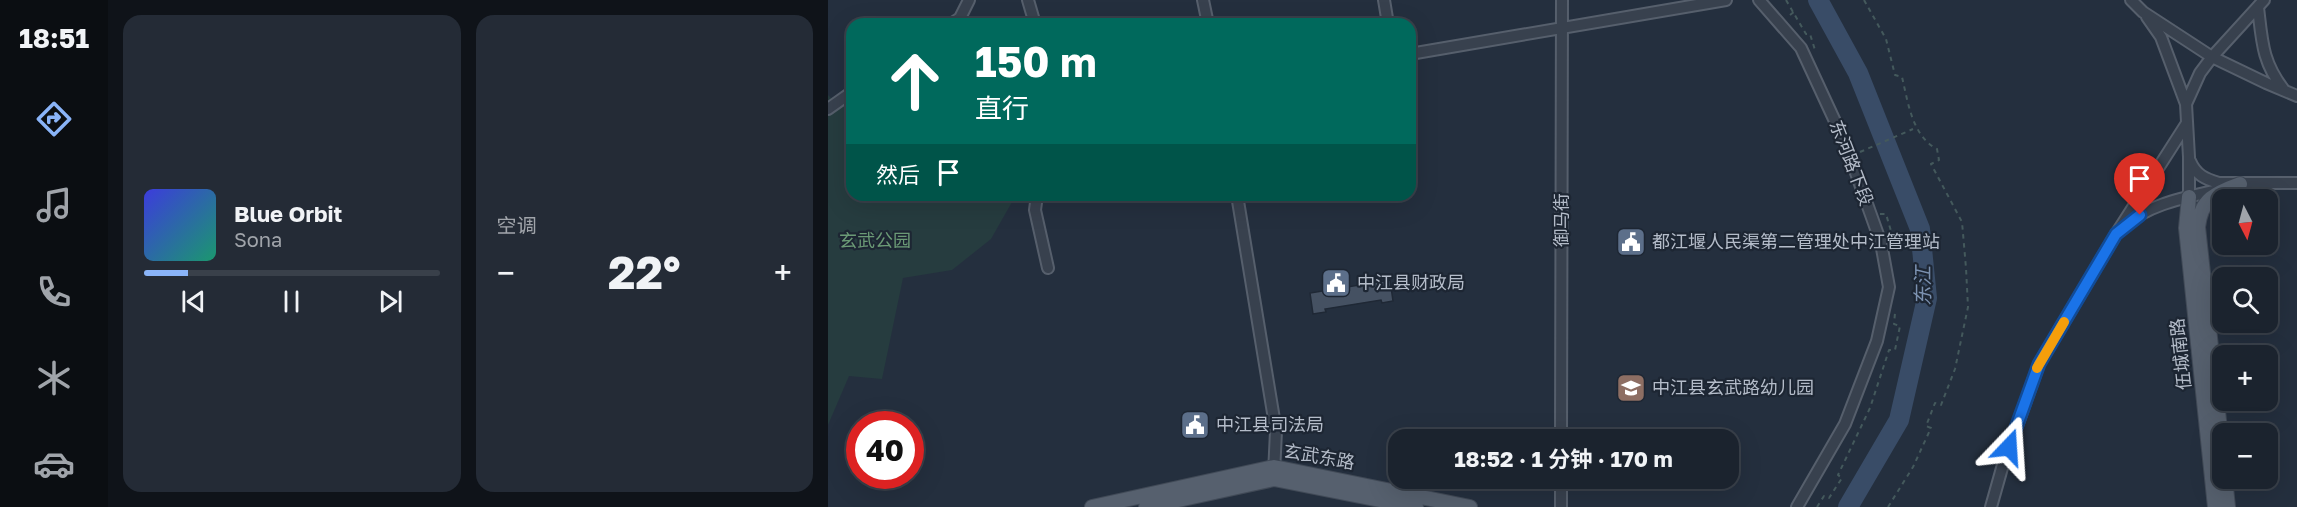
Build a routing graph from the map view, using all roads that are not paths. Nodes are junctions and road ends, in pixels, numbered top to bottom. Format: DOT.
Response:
graph roads {
  1 [pos="969,0"];
  2 [pos="1028,0"];
  3 [pos="1203,0"];
  4 [pos="1384,0"];
  5 [pos="1562,0"];
  6 [pos="1726,0"];
  7 [pos="1759,0"];
  8 [pos="2131,0"];
  9 [pos="2261,3"];
  10 [pos="2143,12"];
  11 [pos="960,18"];
  12 [pos="1033,18"];
  13 [pos="1207,18"];
  14 [pos="1387,18"];
  15 [pos="1562,28"];
  16 [pos="1416,53"];
  17 [pos="2212,57"];
  18 [pos="2284,91"];
  19 [pos="846,96"];
  20 [pos="2297,96"];
  21 [pos="2186,104"];
  22 [pos="828,109"];
  23 [pos="2187,123"];
  24 [pos="2189,158"];
  25 [pos="2297,183"];
  26 [pos="2240,184"];
  27 [pos="2189,197"];
  28 [pos="1036,201"];
  29 [pos="1237,201"];
  30 [pos="2116,234"];
  31 [pos="1048,268"];
  32 [pos="2219,423"];
  33 [pos="1562,429"];
  34 [pos="1274,472"];
  35 [pos="1561,489"];
  36 [pos="2226,489"];
  37 [pos="1092,507"];
  38 [pos="1146,507"];
  39 [pos="1416,507"];
  40 [pos="1470,507"];
  41 [pos="1561,507"];
  42 [pos="1797,507"];
  43 [pos="1990,507"];
  44 [pos="2216,507"];
  45 [pos="2228,507"];
  1 -- 11 [label="street"];
  2 -- 12 [label="street"];
  3 -- 13 [label="street"];
  4 -- 14 [label="street"];
  5 -- 15 [label="street, 御马街"];
  6 -- 15 [label="street"];
  7 -- 42 [label="street, 东河路下段"];
  8 -- 10 [label="street"];
  9 -- 17 [label="street"];
  9 -- 18 [label="street"];
  10 -- 17 [label="street"];
  10 -- 21 [label="street"];
  15 -- 16 [label="street"];
  15 -- 33 [label="street, 御马街"];
  17 -- 18 [label="street"];
  17 -- 21 [label="street"];
  18 -- 20 [label="street"];
  19 -- 22 [label="street"];
  21 -- 23 [label="street"];
  23 -- 24 [label="street"];
  23 -- 30 [label="street"];
  24 -- 26 [label="street"];
  24 -- 27 [label="street"];
  25 -- 26 [label="street"];
  26 -- 27 [label="street"];
  26 -- 32 [label="main road, 伍城南路"];
  27 -- 30 [label="street"];
  27 -- 44 [label="main road, 伍城南路"];
  28 -- 31 [label="street"];
  29 -- 34 [label="street"];
  30 -- 43 [label="street"];
  34 -- 37 [label="main road, 玄武东路"];
  34 -- 38 [label="main road, 玄武东路"];
  34 -- 39 [label="main road, 玄武东路"];
  34 -- 40 [label="main road, 玄武东路"];
  35 -- 41 [label="street"];
  36 -- 45 [label="main road"];
}
